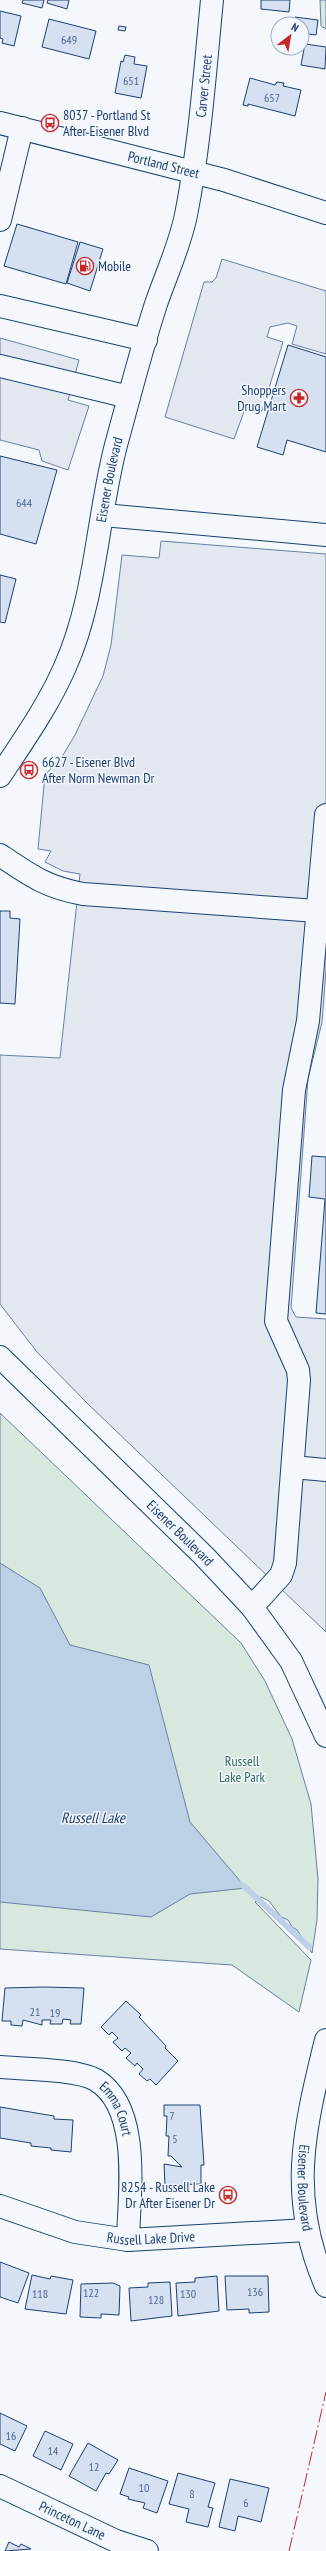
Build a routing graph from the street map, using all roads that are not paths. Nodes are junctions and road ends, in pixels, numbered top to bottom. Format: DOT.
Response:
graph roads {
  1 [pos="212,0"];
  2 [pos="0,123"];
  3 [pos="22,128"];
  4 [pos="192,172"];
  5 [pos="326,213"];
  6 [pos="0,220"];
  7 [pos="0,306"];
  8 [pos="146,340"];
  9 [pos="0,366"];
  10 [pos="129,397"];
  11 [pos="103,515"];
  12 [pos="326,535"];
  13 [pos="0,776"];
  14 [pos="326,815"];
  15 [pos="0,855"];
  16 [pos="317,911"];
  17 [pos="0,1357"];
  18 [pos="293,1467"];
  19 [pos="326,1470"];
  20 [pos="252,1607"];
  21 [pos="326,1736"];
  22 [pos="326,2040"];
  23 [pos="0,2067"];
  24 [pos="0,2206"];
  25 [pos="307,2230"];
  26 [pos="128,2240"];
  27 [pos="326,2286"];
  28 [pos="0,2486"];
  29 [pos="147,2551"];
  1 -- 4 [label="street, Carver Street"];
  2 -- 3 [label="street, Portland Street"];
  3 -- 4 [label="street, Portland Street"];
  3 -- 6 [label="street"];
  4 -- 5 [label="street, Portland Street"];
  4 -- 8 [label="street, Eisener Boulevard"];
  7 -- 8 [label="street"];
  8 -- 10 [label="street, Eisener Boulevard"];
  9 -- 10 [label="street"];
  10 -- 11 [label="street, Eisener Boulevard"];
  11 -- 12 [label="street"];
  11 -- 13 [label="street, Eisener Boulevard"];
  14 -- 16 [label="street"];
  15 -- 16 [label="street"];
  16 -- 18 [label="street"];
  17 -- 20 [label="street, Eisener Boulevard"];
  18 -- 19 [label="street"];
  18 -- 20 [label="street"];
  20 -- 21 [label="street, Eisener Boulevard"];
  22 -- 25 [label="street, Eisener Boulevard"];
  23 -- 26 [label="street, Emma Court"];
  24 -- 26 [label="street, Russell Lake Drive"];
  25 -- 26 [label="street, Russell Lake Drive"];
  25 -- 27 [label="street, Eisener Boulevard"];
  28 -- 29 [label="street, Princeton Lane"];
}
